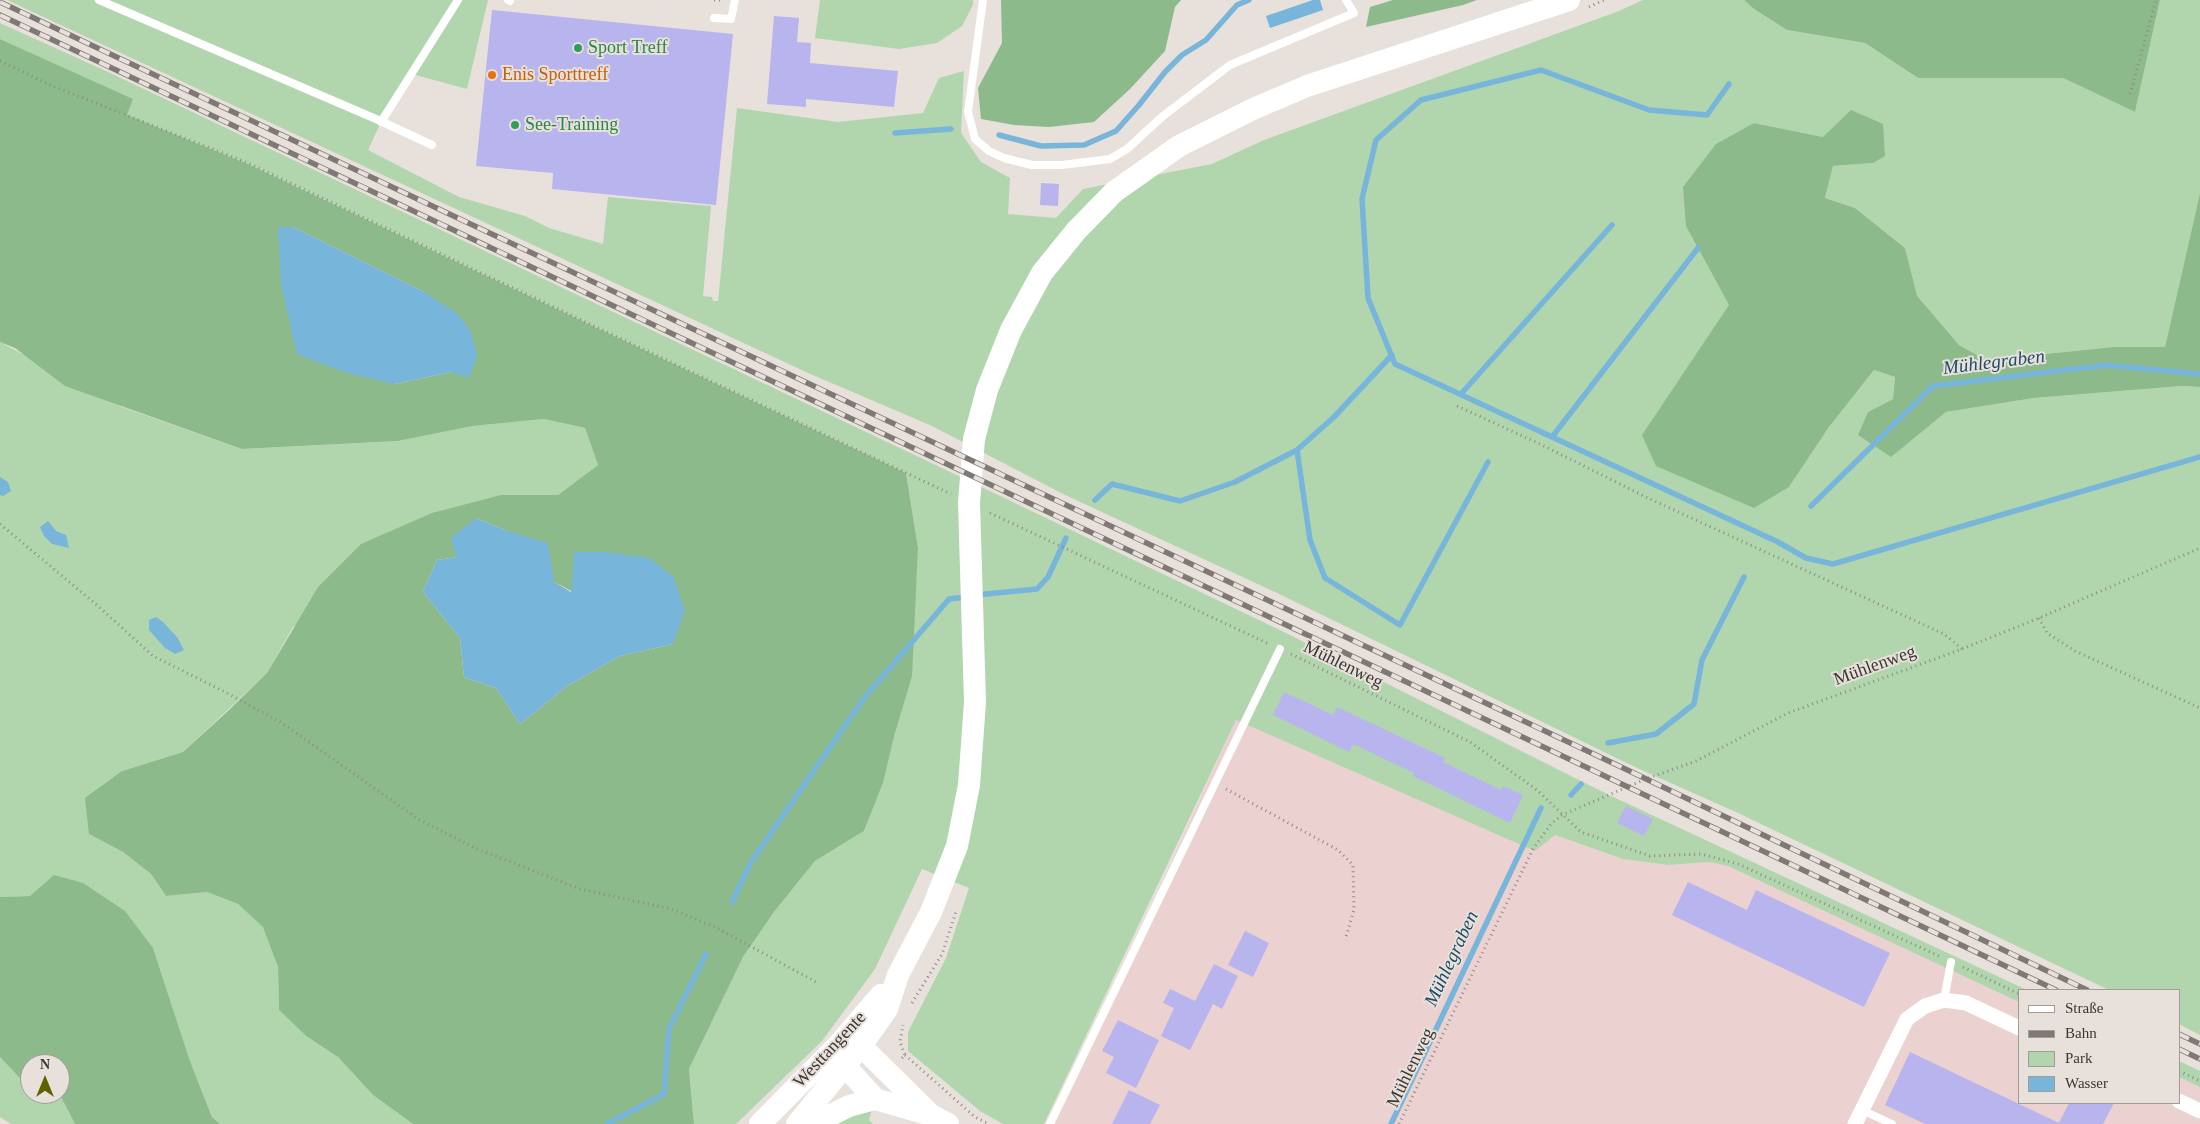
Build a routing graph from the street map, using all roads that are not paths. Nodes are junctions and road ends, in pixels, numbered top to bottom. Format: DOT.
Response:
graph roads {
  1 [pos="99,0"];
  2 [pos="458,0"];
  3 [pos="735,0"];
  4 [pos="983,0"];
  5 [pos="1346,0"];
  6 [pos="1569,0"];
  7 [pos="714,18"];
  8 [pos="381,122"];
  9 [pos="432,145"];
  10 [pos="1280,649"];
  11 [pos="1951,962"];
  12 [pos="1944,1000"];
  13 [pos="2018,1028"];
  14 [pos="850,1045"];
  15 [pos="845,1066"];
  16 [pos="875,1099"];
  17 [pos="2180,1101"];
  18 [pos="1862,1110"];
  19 [pos="2200,1111"];
  20 [pos="939,1120"];
  21 [pos="760,1124"];
  22 [pos="797,1124"];
  23 [pos="813,1124"];
  24 [pos="1050,1124"];
  25 [pos="1855,1124"];
  26 [pos="1892,1124"];
  1 -- 8 [label="lane"];
  2 -- 8 [label="lane"];
  3 -- 7 [label="lane"];
  4 -- 5 [label="lane"];
  6 -- 14 [label="main road, Westtangente"];
  8 -- 9 [label="lane"];
  10 -- 24 [label="lane"];
  11 -- 12 [label="lane"];
  12 -- 13 [label="street"];
  12 -- 18 [label="street"];
  14 -- 15 [label="main road"];
  14 -- 20 [label="main road"];
  14 -- 21 [label="main road, Westtangente"];
  15 -- 16 [label="main road"];
  15 -- 22 [label="main road, Westtangente"];
  16 -- 20 [label="main road"];
  16 -- 23 [label="main road"];
  17 -- 19 [label="street"];
  18 -- 25 [label="street"];
  18 -- 26 [label="lane"];
}
